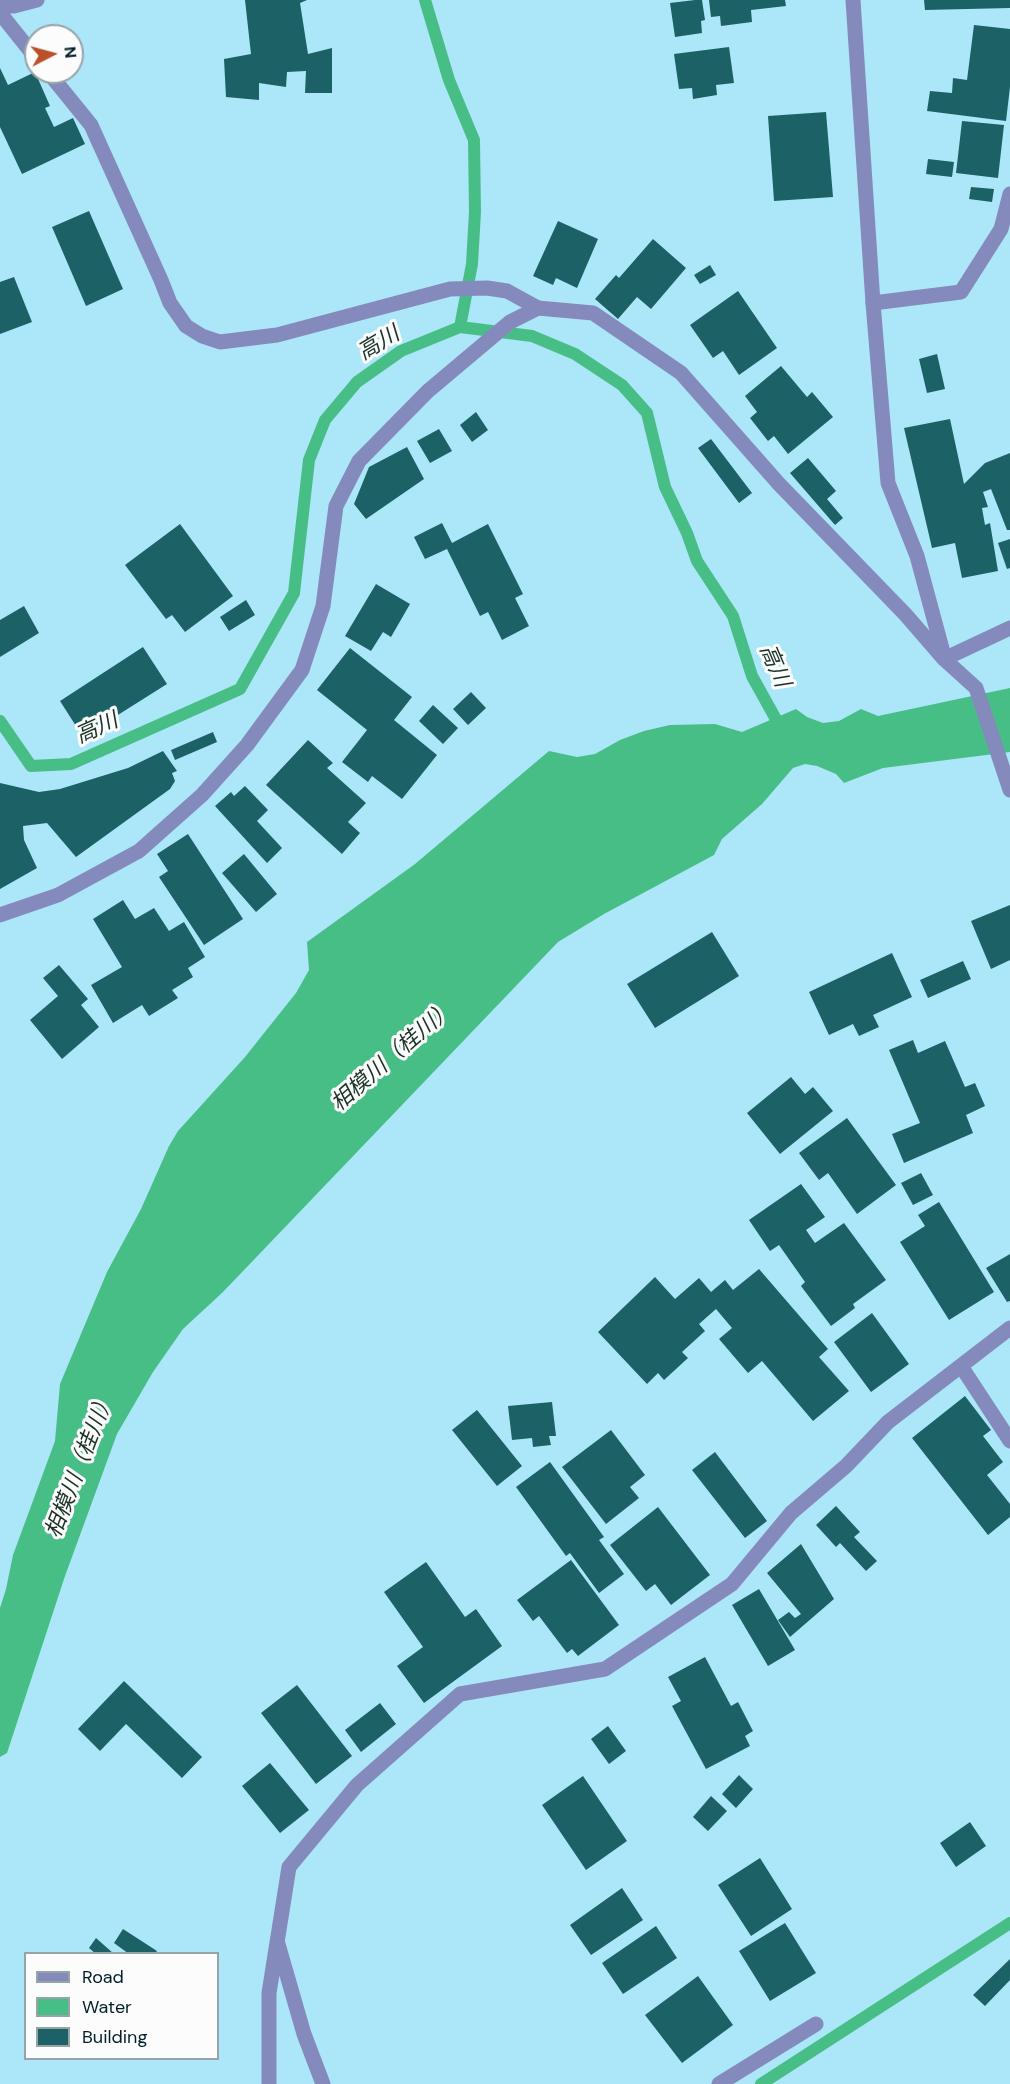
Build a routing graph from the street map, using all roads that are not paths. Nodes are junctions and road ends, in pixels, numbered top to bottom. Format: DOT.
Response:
graph roads {
  1 [pos="37,0"];
  2 [pos="853,0"];
  3 [pos="0,6"];
  4 [pos="0,13"];
  5 [pos="24,42"];
  6 [pos="58,84"];
  7 [pos="1010,194"];
  8 [pos="873,303"];
  9 [pos="537,308"];
  10 [pos="1010,628"];
  11 [pos="944,659"];
  12 [pos="1010,790"];
  13 [pos="0,915"];
  14 [pos="1010,1328"];
  15 [pos="961,1366"];
  16 [pos="1010,1441"];
  17 [pos="278,1941"];
  18 [pos="816,2024"];
  19 [pos="269,2084"];
  20 [pos="323,2084"];
  21 [pos="719,2084"];
  1 -- 3 [label="street"];
  2 -- 8 [label="street"];
  4 -- 5 [label="street"];
  6 -- 9 [label="street"];
  7 -- 8 [label="street"];
  8 -- 11 [label="street"];
  9 -- 11 [label="street"];
  9 -- 13 [label="street"];
  10 -- 11 [label="street"];
  11 -- 12 [label="street"];
  14 -- 15 [label="street"];
  15 -- 16 [label="street"];
  15 -- 17 [label="street"];
  17 -- 19 [label="street"];
  17 -- 20 [label="street"];
  18 -- 21 [label="street"];
}
